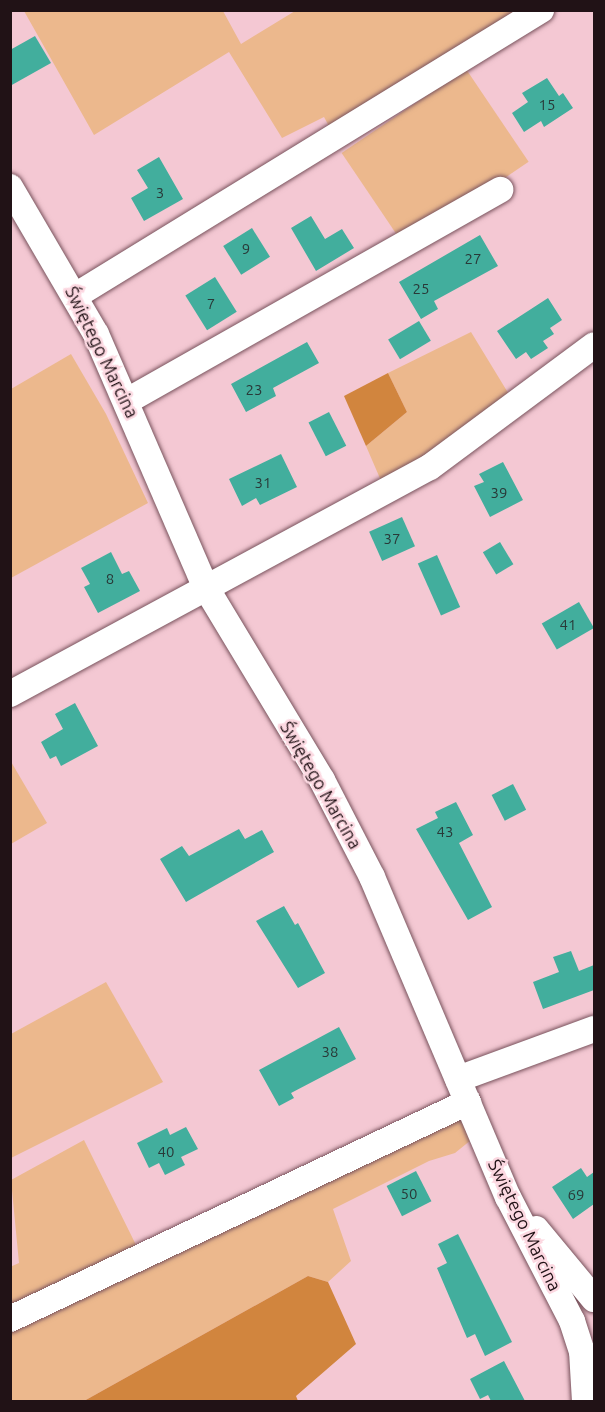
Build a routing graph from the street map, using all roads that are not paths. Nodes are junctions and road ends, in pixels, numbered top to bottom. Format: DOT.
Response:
graph roads {
  1 [pos="541,10"];
  2 [pos="10,187"];
  3 [pos="500,190"];
  4 [pos="75,296"];
  5 [pos="594,345"];
  6 [pos="127,401"];
  7 [pos="205,586"];
  8 [pos="10,694"];
  9 [pos="594,1029"];
  10 [pos="458,1078"];
  11 [pos="468,1102"];
  12 [pos="508,1197"];
  13 [pos="594,1299"];
  14 [pos="10,1319"];
  15 [pos="585,1401"];
  1 -- 4 [label="street"];
  2 -- 4 [label="street, Świętego Marcina"];
  3 -- 6 [label="street"];
  4 -- 6 [label="street, Świętego Marcina"];
  5 -- 7 [label="street"];
  6 -- 7 [label="street, Świętego Marcina"];
  7 -- 8 [label="street"];
  7 -- 10 [label="street, Świętego Marcina"];
  9 -- 10 [label="street"];
  10 -- 11 [label="street, Świętego Marcina"];
  11 -- 12 [label="street, Świętego Marcina"];
  11 -- 14 [label="street"];
  12 -- 13 [label="street"];
  12 -- 15 [label="street, Świętego Marcina"];
}
